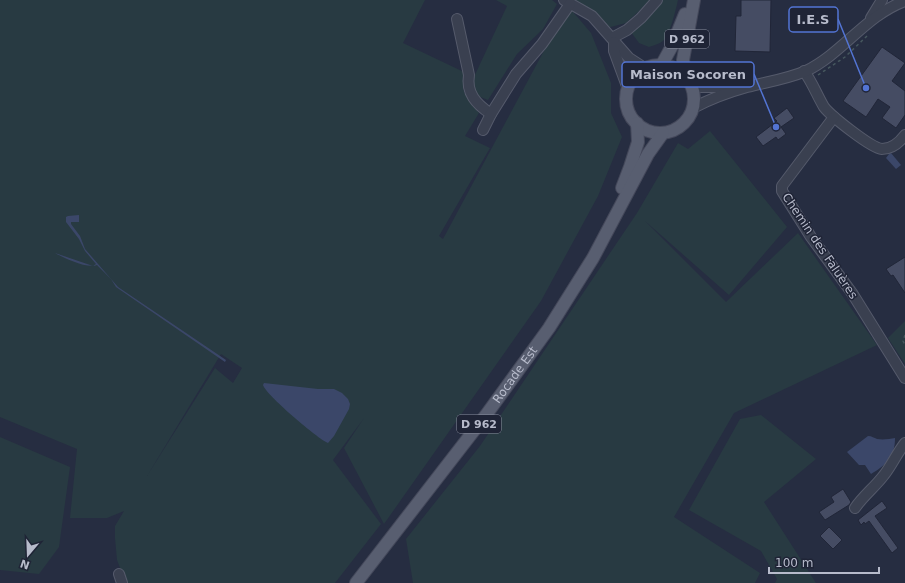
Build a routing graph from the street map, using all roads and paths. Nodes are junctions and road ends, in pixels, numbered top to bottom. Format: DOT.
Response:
graph roads {
  1 [pos="657,0"];
  2 [pos="690,0"];
  3 [pos="694,0"];
  4 [pos="882,0"];
  5 [pos="905,1"];
  6 [pos="567,2"];
  7 [pos="457,19"];
  8 [pos="867,23"];
  9 [pos="613,40"];
  10 [pos="661,66"];
  11 [pos="646,69"];
  12 [pos="804,71"];
  13 [pos="689,83"];
  14 [pos="746,87"];
  15 [pos="628,89"];
  16 [pos="693,108"];
  17 [pos="491,114"];
  18 [pos="834,117"];
  19 [pos="636,123"];
  20 [pos="483,130"];
  21 [pos="663,133"];
  22 [pos="905,135"];
  23 [pos="593,258"];
  24 [pos="905,335"];
  25 [pos="905,344"];
  26 [pos="905,378"];
  27 [pos="905,443"];
  28 [pos="855,508"];
  29 [pos="356,583"];
  1 -- 9 [label="street"];
  2 -- 10 [label="main road, D 962"];
  3 -- 13 [label="main road, D 962"];
  4 -- 8 [label="street"];
  5 -- 8 [label="street"];
  6 -- 9 [label="street"];
  6 -- 17 [label="street"];
  7 -- 17 [label="street"];
  8 -- 12 [label="street"];
  9 -- 11 [label="street"];
  9 -- 15 [label="street"];
  10 -- 11 [label="main road"];
  10 -- 13 [label="main road"];
  11 -- 15 [label="main road"];
  12 -- 14 [label="street"];
  12 -- 18 [label="street"];
  13 -- 14 [label="street"];
  13 -- 16 [label="main road"];
  14 -- 16 [label="street"];
  15 -- 19 [label="main road"];
  16 -- 21 [label="main road"];
  17 -- 20 [label="street"];
  18 -- 22 [label="street"];
  18 -- 26 [label="street, Chemin des Faluères"];
  19 -- 21 [label="main road"];
  19 -- 23 [label="main road, Rocade Est / D 962"];
  21 -- 23 [label="main road, Rocade Est / D 962"];
  23 -- 29 [label="main road, Rocade Est / D 962"];
  24 -- 25 [label="path"];
  27 -- 28 [label="street"];
}
